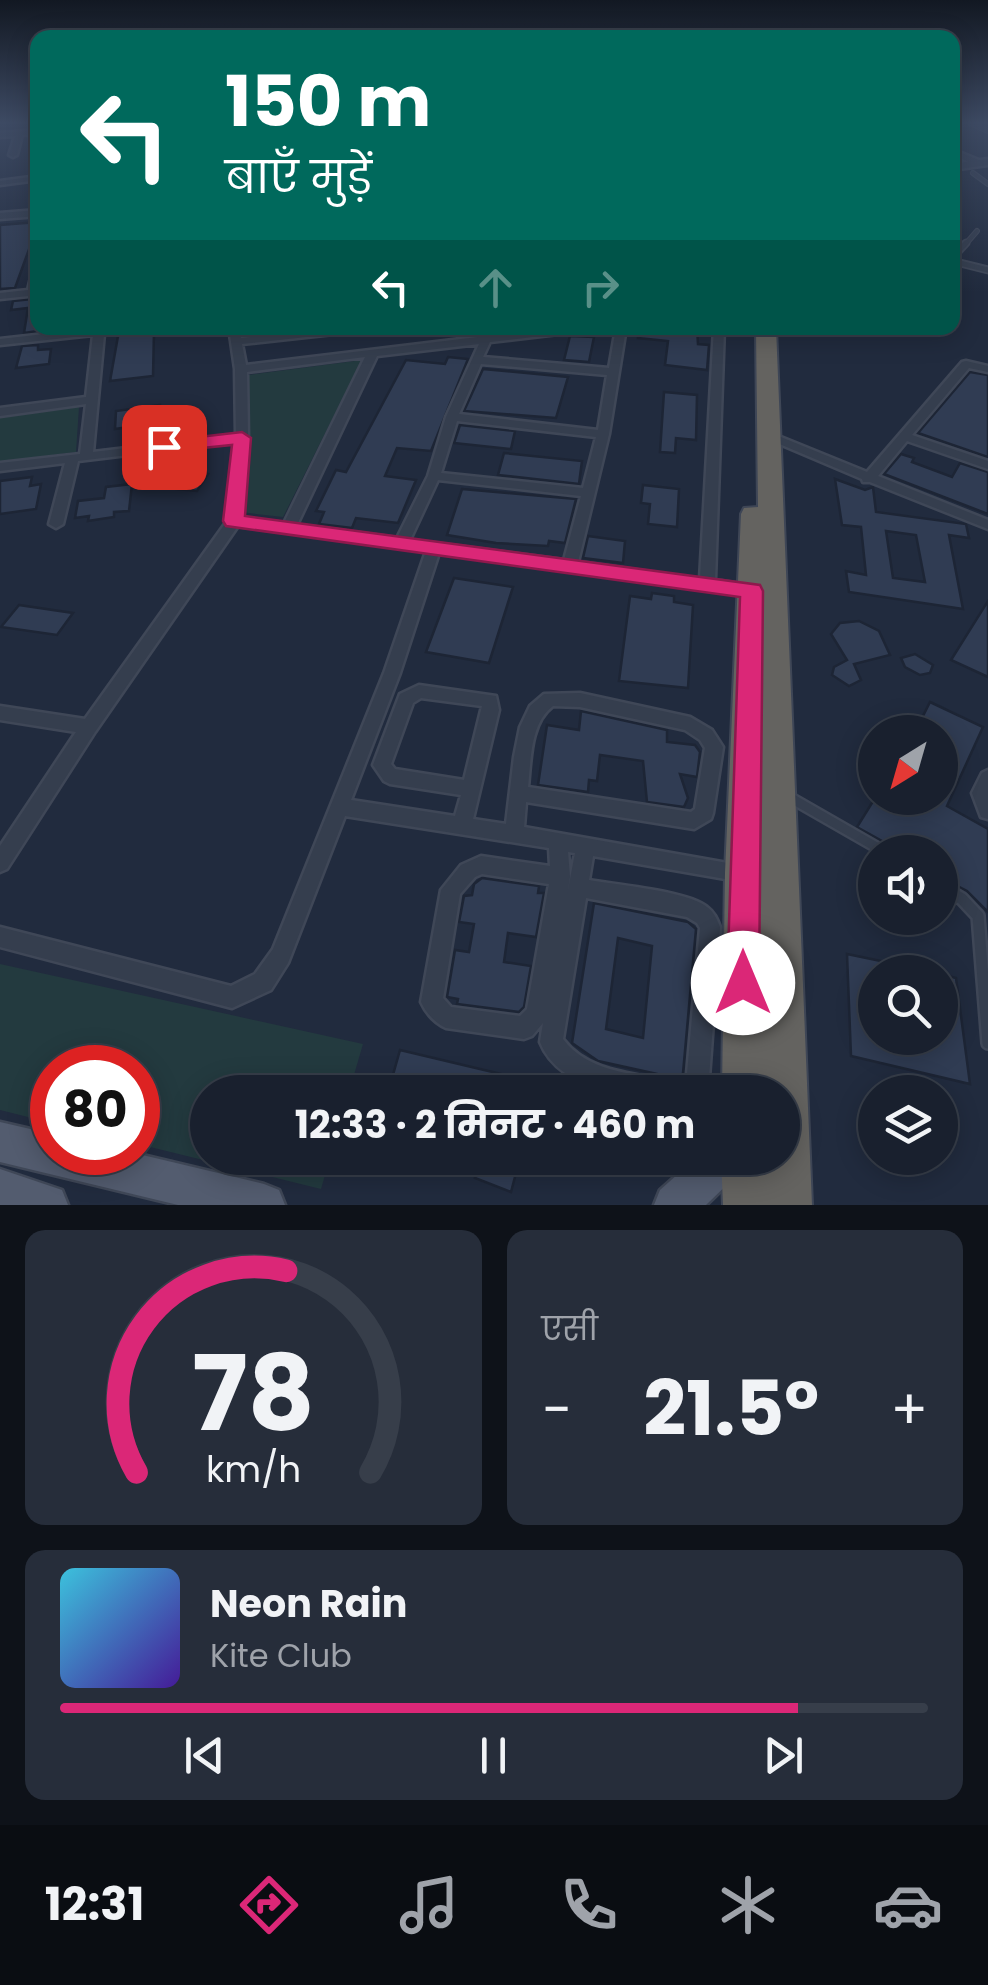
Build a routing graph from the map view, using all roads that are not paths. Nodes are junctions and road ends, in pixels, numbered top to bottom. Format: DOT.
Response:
graph roads {
  1 [pos="29,179"];
  2 [pos="0,183"];
  3 [pos="30,214"];
  4 [pos="0,216"];
  5 [pos="977,232"];
  6 [pos="960,250"];
  7 [pos="960,261"];
  8 [pos="988,270"];
  9 [pos="30,293"];
  10 [pos="0,296"];
  11 [pos="62,335"];
  12 [pos="98,335"];
  13 [pos="235,335"];
  14 [pos="522,335"];
  15 [pos="619,335"];
  16 [pos="719,335"];
  17 [pos="760,335"];
  18 [pos="760,335"];
  19 [pos="486,339"];
  20 [pos="0,342"];
  21 [pos="373,353"];
  22 [pos="476,360"];
  23 [pos="240,369"];
  24 [pos="988,369"];
  25 [pos="611,372"];
  26 [pos="92,400"];
  27 [pos="0,412"];
  28 [pos="452,417"];
  29 [pos="603,434"];
  30 [pos="767,436"];
  31 [pos="904,436"];
  32 [pos="242,438"];
  33 [pos="80,456"];
  34 [pos="988,465"];
  35 [pos="0,466"];
  36 [pos="434,476"];
  37 [pos="868,479"];
  38 [pos="589,494"];
  39 [pos="234,521"];
  40 [pos="56,524"];
  41 [pos="988,524"];
  42 [pos="288,528"];
  43 [pos="402,544"];
  44 [pos="434,548"];
  45 [pos="570,565"];
  46 [pos="707,585"];
  47 [pos="763,592"];
  48 [pos="0,713"];
  49 [pos="89,727"];
  50 [pos="988,778"];
  51 [pos="762,786"];
  52 [pos="472,790"];
  53 [pos="519,794"];
  54 [pos="340,806"];
  55 [pos="988,810"];
  56 [pos="463,822"];
  57 [pos="514,834"];
  58 [pos="858,838"];
  59 [pos="558,843"];
  60 [pos="585,849"];
  61 [pos="0,864"];
  62 [pos="743,873"];
  63 [pos="570,882"];
  64 [pos="958,897"];
  65 [pos="0,937"];
  66 [pos="988,1043"];
  67 [pos="591,1075"];
  68 [pos="698,1075"];
  69 [pos="743,1075"];
  70 [pos="0,1142"];
  71 [pos="707,1175"];
  72 [pos="745,1175"];
  73 [pos="0,1190"];
  74 [pos="46,1205"];
  75 [pos="264,1205"];
  76 [pos="674,1205"];
  77 [pos="746,1205"];
  78 [pos="789,1205"];
  1 -- 2 [label="street"];
  3 -- 4 [label="street"];
  5 -- 6 [label="lane"];
  7 -- 8 [label="lane"];
  9 -- 10 [label="street"];
  11 -- 20 [label="street"];
  12 -- 26 [label="street"];
  13 -- 23 [label="street"];
  14 -- 19 [label="street"];
  15 -- 25 [label="street"];
  16 -- 46 [label="street"];
  17 -- 30 [label="highway"];
  18 -- 47 [label="highway"];
  19 -- 21 [label="street"];
  19 -- 22 [label="street"];
  21 -- 23 [label="street"];
  21 -- 42 [label="street"];
  22 -- 25 [label="street"];
  22 -- 28 [label="street"];
  23 -- 32 [label="street"];
  24 -- 31 [label="street"];
  25 -- 29 [label="street"];
  26 -- 27 [label="street"];
  26 -- 33 [label="street"];
  28 -- 29 [label="street"];
  28 -- 36 [label="street"];
  29 -- 38 [label="street"];
  30 -- 37 [label="street"];
  30 -- 47 [label="highway"];
  31 -- 34 [label="street"];
  31 -- 37 [label="street"];
  32 -- 33 [label="street"];
  32 -- 39 [label="street"];
  33 -- 35 [label="street"];
  33 -- 40 [label="street"];
  36 -- 38 [label="street"];
  36 -- 43 [label="street"];
  37 -- 41 [label="street"];
  38 -- 45 [label="street"];
  39 -- 42 [label="street"];
  39 -- 49 [label="street"];
  42 -- 43 [label="street"];
  43 -- 44 [label="street"];
  44 -- 45 [label="street"];
  44 -- 54 [label="street"];
  45 -- 46 [label="street"];
  46 -- 47 [label="street"];
  47 -- 51 [label="highway"];
  48 -- 49 [label="street"];
  49 -- 61 [label="street"];
  50 -- 55 [label="street"];
  51 -- 58 [label="lane"];
  51 -- 62 [label="highway"];
  51 -- 78 [label="highway"];
  52 -- 52 [label="street"];
  52 -- 56 [label="street"];
  53 -- 53 [label="street"];
  53 -- 57 [label="street"];
  54 -- 56 [label="street"];
  54 -- 65 [label="street"];
  56 -- 57 [label="street"];
  57 -- 59 [label="street"];
  59 -- 60 [label="street"];
  59 -- 63 [label="street"];
  60 -- 62 [label="street"];
  60 -- 63 [label="street"];
  62 -- 69 [label="highway"];
  63 -- 63 [label="street"];
  63 -- 67 [label="street"];
  63 -- 68 [label="street"];
  64 -- 66 [label="lane"];
  70 -- 75 [label="main road"];
  71 -- 76 [label="main road"];
  72 -- 77 [label="highway"];
  73 -- 74 [label="main road"];
}
